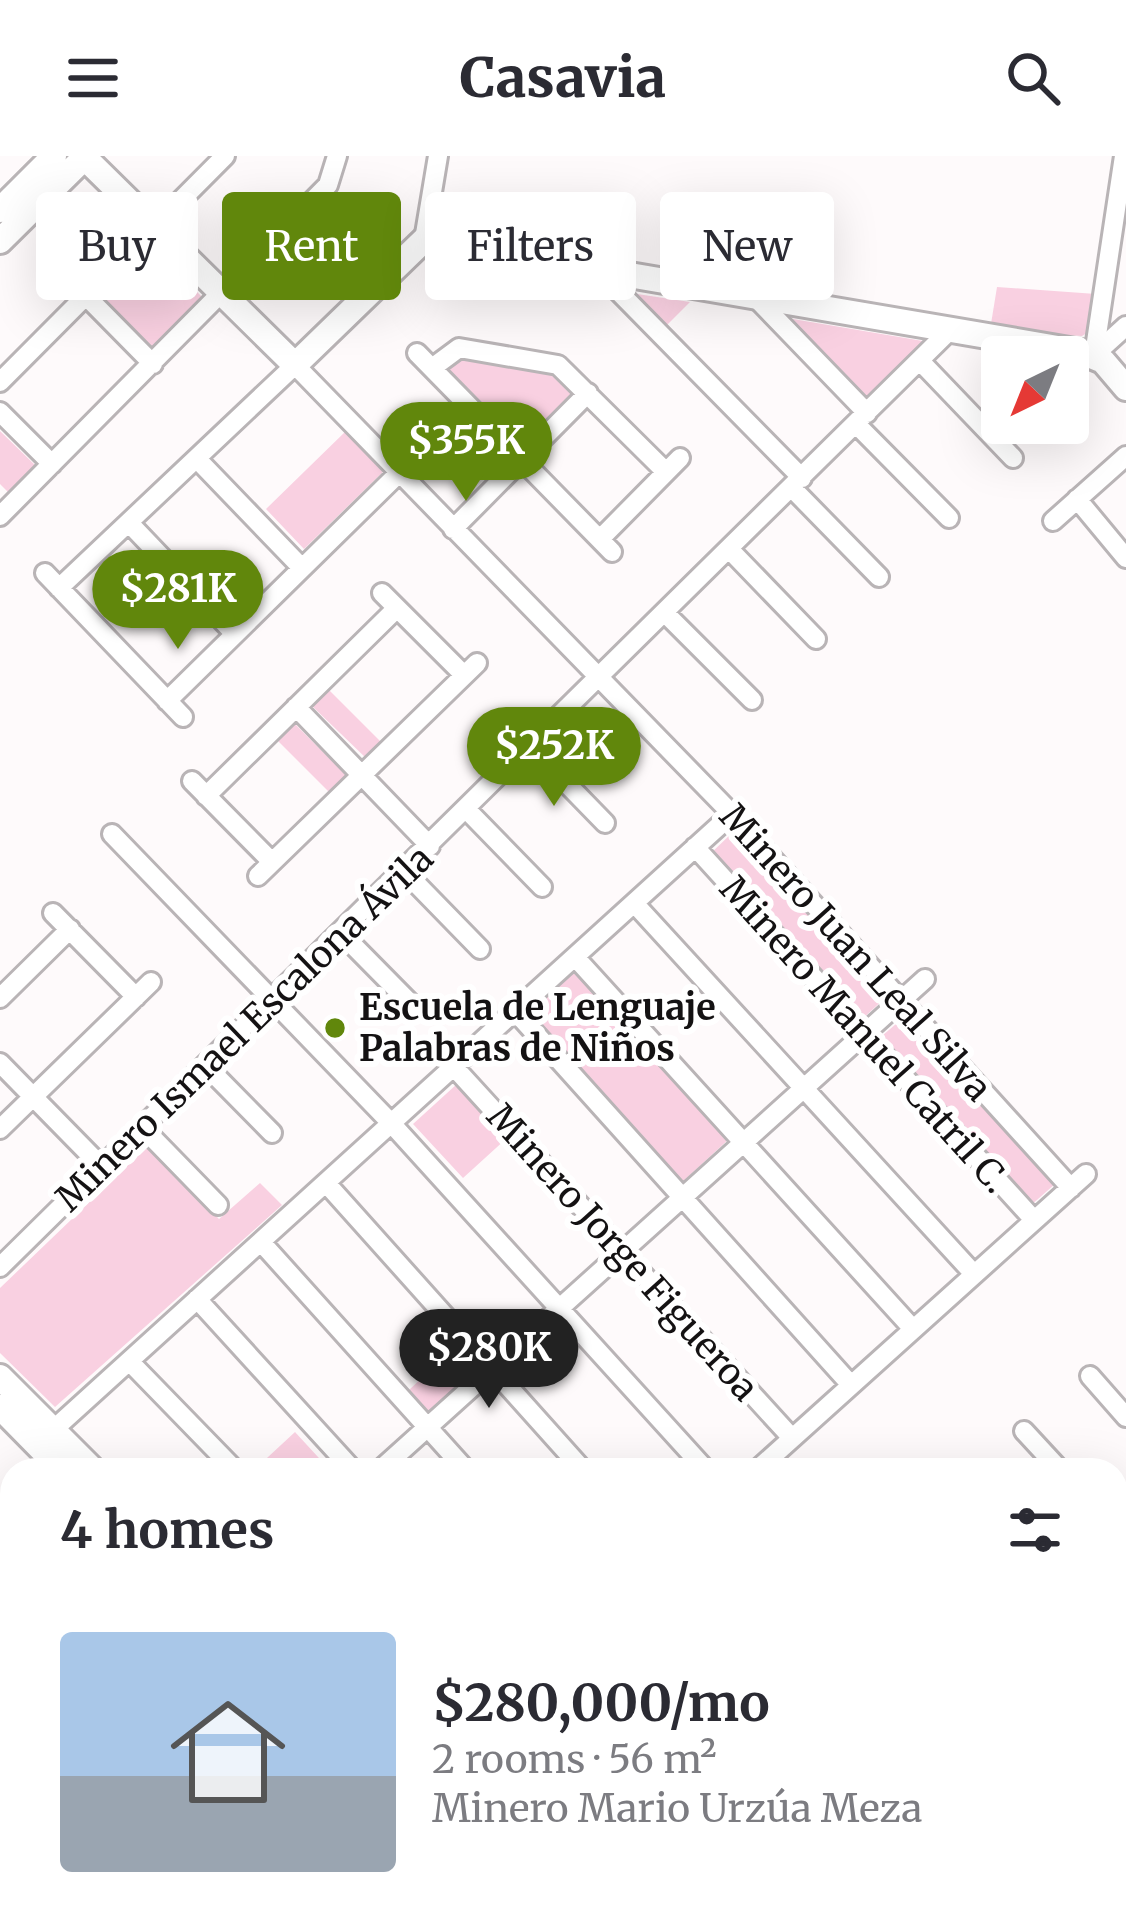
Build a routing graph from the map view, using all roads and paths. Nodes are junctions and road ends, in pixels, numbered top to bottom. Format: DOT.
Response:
graph roads {
  1 [pos="54,156"];
  2 [pos="84,156"];
  3 [pos="225,156"];
  4 [pos="337,156"];
  5 [pos="438,156"];
  6 [pos="1124,156"];
  7 [pos="119,192"];
  8 [pos="189,192"];
  9 [pos="321,192"];
  10 [pos="0,210"];
  11 [pos="0,241"];
  12 [pos="424,241"];
  13 [pos="198,270"];
  14 [pos="222,294"];
  15 [pos="82,300"];
  16 [pos="90,300"];
  17 [pos="228,300"];
  18 [pos="626,300"];
  19 [pos="758,300"];
  20 [pos="767,300"];
  21 [pos="1126,326"];
  22 [pos="948,332"];
  23 [pos="417,352"];
  24 [pos="1094,356"];
  25 [pos="920,361"];
  26 [pos="153,364"];
  27 [pos="295,365"];
  28 [pos="432,368"];
  29 [pos="0,382"];
  30 [pos="1126,388"];
  31 [pos="588,393"];
  32 [pos="0,412"];
  33 [pos="862,418"];
  34 [pos="1126,456"];
  35 [pos="680,458"];
  36 [pos="1012,458"];
  37 [pos="522,459"];
  38 [pos="198,460"];
  39 [pos="52,464"];
  40 [pos="665,472"];
  41 [pos="399,473"];
  42 [pos="797,483"];
  43 [pos="1077,499"];
  44 [pos="0,516"];
  45 [pos="949,518"];
  46 [pos="1053,521"];
  47 [pos="131,525"];
  48 [pos="453,529"];
  49 [pos="730,550"];
  50 [pos="1126,558"];
  51 [pos="302,567"];
  52 [pos="879,577"];
  53 [pos="382,593"];
  54 [pos="397,608"];
  55 [pos="666,614"];
  56 [pos="233,632"];
  57 [pos="816,639"];
  58 [pos="599,680"];
  59 [pos="167,700"];
  60 [pos="752,700"];
  61 [pos="296,707"];
  62 [pos="183,717"];
  63 [pos="531,747"];
  64 [pos="362,775"];
  65 [pos="467,810"];
  66 [pos="732,814"];
  67 [pos="605,823"];
  68 [pos="112,834"];
  69 [pos="430,846"];
  70 [pos="695,847"];
  71 [pos="404,872"];
  72 [pos="542,887"];
  73 [pos="634,903"];
  74 [pos="53,913"];
  75 [pos="70,929"];
  76 [pos="341,933"];
  77 [pos="480,949"];
  78 [pos="575,957"];
  79 [pos="925,979"];
  80 [pos="0,998"];
  81 [pos="273,1000"];
  82 [pos="901,1000"];
  83 [pos="417,1010"];
  84 [pos="514,1012"];
  85 [pos="865,1034"];
  86 [pos="0,1063"];
  87 [pos="206,1066"];
  88 [pos="454,1067"];
  89 [pos="804,1089"];
  90 [pos="33,1096"];
  91 [pos="391,1123"];
  92 [pos="142,1127"];
  93 [pos="0,1129"];
  94 [pos="272,1133"];
  95 [pos="744,1144"];
  96 [pos="102,1167"];
  97 [pos="326,1183"];
  98 [pos="684,1199"];
  99 [pos="218,1205"];
  100 [pos="1034,1220"];
  101 [pos="261,1242"];
  102 [pos="623,1254"];
  103 [pos="0,1267"];
  104 [pos="974,1274"];
  105 [pos="197,1299"];
  106 [pos="561,1311"];
  107 [pos="913,1329"];
  108 [pos="129,1361"];
  109 [pos="495,1370"];
  110 [pos="1090,1376"];
  111 [pos="0,1377"];
  112 [pos="851,1385"];
  113 [pos="0,1407"];
  114 [pos="1126,1417"];
  115 [pos="428,1427"];
  116 [pos="53,1430"];
  117 [pos="1024,1431"];
  118 [pos="792,1438"];
  119 [pos="50,1458"];
  120 [pos="81,1458"];
  121 [pos="223,1458"];
  122 [pos="342,1458"];
  123 [pos="393,1458"];
  124 [pos="455,1458"];
  125 [pos="572,1458"];
  126 [pos="695,1458"];
  127 [pos="770,1458"];
  128 [pos="1049,1458"];
  1 -- 10 [label="street"];
  2 -- 7 [label="street, Minero Juan Leal Silva"];
  2 -- 11 [label="street"];
  3 -- 8 [label="street"];
  4 -- 9 [label="street"];
  5 -- 12 [label="street"];
  6 -- 24 [label="street"];
  12 -- 27 [label="street"];
  13 -- 14 [label="street, Minero Juan Leal Silva"];
  14 -- 26 [label="street"];
  15 -- 29 [label="street"];
  16 -- 26 [label="street"];
  17 -- 27 [label="street, Minero Juan Leal Silva"];
  18 -- 42 [label="street"];
  19 -- 33 [label="street"];
  20 -- 22 [label="street"];
  21 -- 24 [label="street"];
  22 -- 24 [label="street"];
  22 -- 25 [label="street, Minero Ismael Escalona Ávila"];
  23 -- 28 [label="street"];
  24 -- 30 [label="street"];
  25 -- 33 [label="street, Minero Ismael Escalona Ávila"];
  25 -- 36 [label="street"];
  26 -- 39 [label="street"];
  27 -- 38 [label="street"];
  27 -- 41 [label="street, Minero Juan Leal Silva"];
  28 -- 31 [label="street"];
  28 -- 37 [label="street"];
  31 -- 37 [label="street"];
  31 -- 40 [label="street"];
  32 -- 39 [label="street"];
  33 -- 42 [label="street, Minero Ismael Escalona Ávila"];
  33 -- 45 [label="street"];
  34 -- 43 [label="street"];
  35 -- 40 [label="street"];
  37 -- 40 [label="street"];
  37 -- 48 [label="street"];
  38 -- 47 [label="street"];
  38 -- 51 [label="street"];
  39 -- 44 [label="street"];
  41 -- 48 [label="street, Minero Juan Leal Silva"];
  41 -- 51 [label="street"];
  42 -- 49 [label="street, Minero Ismael Escalona Ávila"];
  42 -- 52 [label="street"];
  43 -- 46 [label="street"];
  43 -- 50 [label="street"];
  47 -- 56 [label="street"];
  47 -- 59 [label="street"];
  48 -- 58 [label="street, Minero Juan Leal Silva"];
  49 -- 55 [label="street, Minero Ismael Escalona Ávila"];
  49 -- 57 [label="street"];
  51 -- 56 [label="street"];
  53 -- 54 [label="street"];
  54 -- 61 [label="street"];
  54 -- 64 [label="street"];
  55 -- 58 [label="street, Minero Ismael Escalona Ávila"];
  55 -- 60 [label="street"];
  56 -- 59 [label="street"];
  58 -- 63 [label="street, Minero Ismael Escalona Ávila"];
  58 -- 66 [label="street, Minero Juan Leal Silva"];
  59 -- 62 [label="street"];
  61 -- 64 [label="street"];
  61 -- 64 [label="street"];
  63 -- 65 [label="street, Minero Ismael Escalona Ávila"];
  63 -- 67 [label="street"];
  64 -- 69 [label="street"];
  65 -- 69 [label="street, Minero Ismael Escalona Ávila"];
  65 -- 72 [label="street"];
  66 -- 70 [label="street"];
  66 -- 82 [label="street, Minero Juan Leal Silva"];
  68 -- 81 [label="street"];
  69 -- 71 [label="street, Minero Ismael Escalona Ávila"];
  70 -- 73 [label="street"];
  70 -- 85 [label="street, Minero Manuel Catril C."];
  71 -- 76 [label="street, Minero Ismael Escalona Ávila"];
  71 -- 77 [label="street"];
  73 -- 78 [label="street"];
  73 -- 89 [label="street"];
  74 -- 75 [label="street"];
  75 -- 80 [label="street"];
  75 -- 90 [label="street"];
  76 -- 81 [label="street, Minero Ismael Escalona Ávila"];
  76 -- 83 [label="street"];
  78 -- 84 [label="street"];
  78 -- 95 [label="street"];
  79 -- 82 [label="street"];
  81 -- 87 [label="street, Minero Ismael Escalona Ávila"];
  81 -- 91 [label="street"];
  82 -- 85 [label="street"];
  82 -- 100 [label="street, Minero Juan Leal Silva"];
  84 -- 88 [label="street"];
  84 -- 98 [label="street"];
  85 -- 89 [label="street"];
  85 -- 100 [label="street, Minero Manuel Catril C."];
  86 -- 90 [label="street"];
  87 -- 92 [label="street, Minero Ismael Escalona Ávila"];
  87 -- 94 [label="street"];
  88 -- 91 [label="street"];
  88 -- 102 [label="street, Minero Jorge Figueroa"];
  89 -- 95 [label="street"];
  89 -- 104 [label="street"];
  90 -- 93 [label="street"];
  90 -- 96 [label="street"];
  91 -- 97 [label="street"];
  91 -- 106 [label="street"];
  92 -- 96 [label="street, Minero Ismael Escalona Ávila"];
  92 -- 99 [label="street"];
  95 -- 98 [label="street"];
  95 -- 107 [label="street"];
  96 -- 103 [label="street, Minero Ismael Escalona Ávila"];
  97 -- 101 [label="street"];
  97 -- 109 [label="street"];
  98 -- 102 [label="street"];
  98 -- 112 [label="street"];
  100 -- 104 [label="street"];
  101 -- 105 [label="street"];
  101 -- 115 [label="street"];
  102 -- 106 [label="street"];
  102 -- 118 [label="street, Minero Jorge Figueroa"];
  104 -- 107 [label="street"];
  105 -- 108 [label="street"];
  105 -- 122 [label="street"];
  106 -- 109 [label="street"];
  106 -- 126 [label="street"];
  107 -- 112 [label="street"];
  108 -- 116 [label="street"];
  108 -- 121 [label="street"];
  109 -- 115 [label="street"];
  109 -- 125 [label="street"];
  110 -- 114 [label="street"];
  111 -- 116 [label="street"];
  112 -- 118 [label="street"];
  113 -- 119 [label="street"];
  115 -- 123 [label="street"];
  115 -- 124 [label="street"];
  116 -- 120 [label="street"];
  117 -- 128 [label="street"];
  118 -- 127 [label="street"];
}
